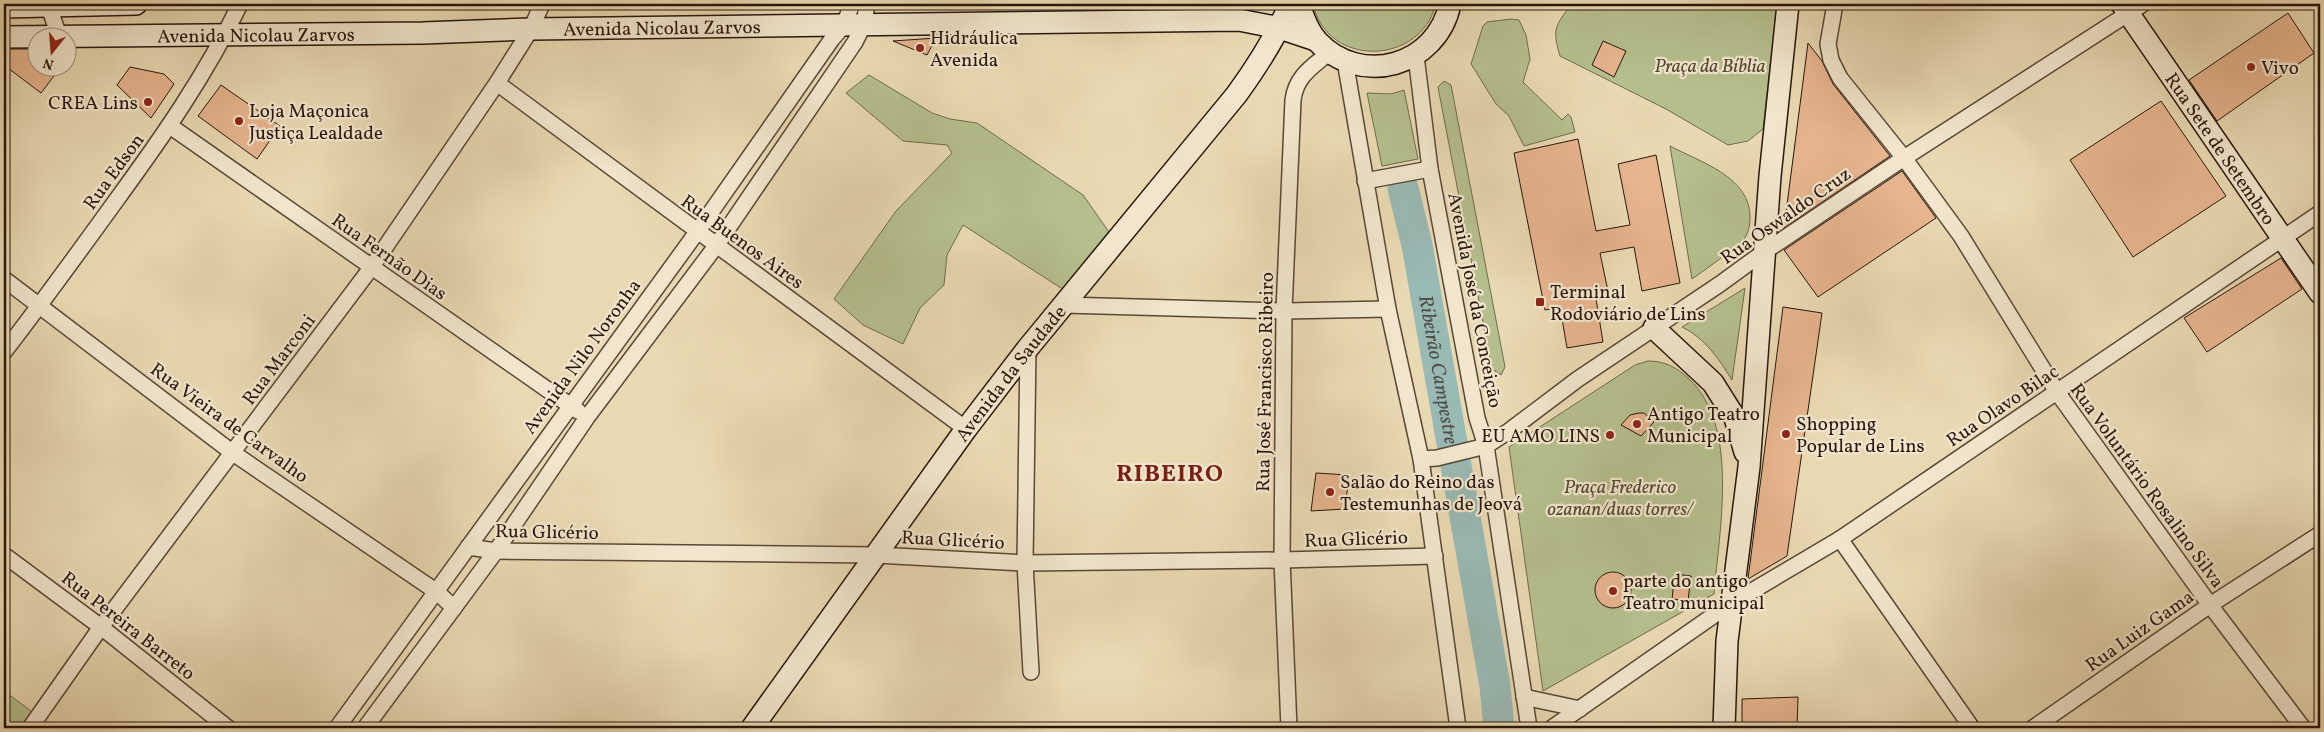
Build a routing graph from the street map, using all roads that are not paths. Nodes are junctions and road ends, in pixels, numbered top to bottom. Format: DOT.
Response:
graph roads {
  1 [pos="136,4"];
  2 [pos="240,4"];
  3 [pos="542,4"];
  4 [pos="852,4"];
  5 [pos="1290,4"];
  6 [pos="1299,4"];
  7 [pos="1450,4"];
  8 [pos="1788,4"];
  9 [pos="1835,4"];
  10 [pos="48,6"];
  11 [pos="4,7"];
  12 [pos="2132,7"];
  13 [pos="858,18"];
  14 [pos="56,28"];
  15 [pos="1280,28"];
  16 [pos="531,29"];
  17 [pos="226,34"];
  18 [pos="78,36"];
  19 [pos="4,37"];
  20 [pos="28,37"];
  21 [pos="1330,51"];
  22 [pos="1416,56"];
  23 [pos="497,83"];
  24 [pos="170,126"];
  25 [pos="1904,158"];
  26 [pos="1430,168"];
  27 [pos="1365,182"];
  28 [pos="2320,213"];
  29 [pos="697,232"];
  30 [pos="2284,238"];
  31 [pos="716,246"];
  32 [pos="1764,252"];
  33 [pos="371,268"];
  34 [pos="4,279"];
  35 [pos="2320,293"];
  36 [pos="40,305"];
  37 [pos="1064,305"];
  38 [pos="1388,309"];
  39 [pos="1284,312"];
  40 [pos="1654,328"];
  41 [pos="1028,348"];
  42 [pos="4,352"];
  43 [pos="2057,392"];
  44 [pos="569,406"];
  45 [pos="588,416"];
  46 [pos="966,429"];
  47 [pos="1478,448"];
  48 [pos="233,453"];
  49 [pos="1421,459"];
  50 [pos="1748,467"];
  51 [pos="2320,534"];
  52 [pos="1840,539"];
  53 [pos="468,547"];
  54 [pos="496,551"];
  55 [pos="4,555"];
  56 [pos="876,555"];
  57 [pos="1435,556"];
  58 [pos="1282,560"];
  59 [pos="1025,563"];
  60 [pos="437,592"];
  61 [pos="1730,604"];
  62 [pos="2210,605"];
  63 [pos="454,608"];
  64 [pos="101,627"];
  65 [pos="1031,672"];
  66 [pos="1524,697"];
  67 [pos="1580,709"];
  68 [pos="30,728"];
  69 [pos="228,728"];
  70 [pos="337,728"];
  71 [pos="365,728"];
  72 [pos="752,728"];
  73 [pos="1289,728"];
  74 [pos="1458,728"];
  75 [pos="1529,728"];
  76 [pos="1552,728"];
  77 [pos="1724,728"];
  78 [pos="1972,728"];
  79 [pos="2033,728"];
  80 [pos="2303,728"];
  1 -- 10 [label="main road"];
  2 -- 17 [label="street, Rua Edson"];
  3 -- 16 [label="street, Rua Marconi"];
  4 -- 13 [label="street, Avenida Nilo Noronha"];
  5 -- 15 [label="main road, Avenida da Saudade"];
  6 -- 21 [label="main road"];
  7 -- 22 [label="main road"];
  8 -- 32 [label="main road"];
  9 -- 25 [label="street, Rua Voluntário Rosalino Silva"];
  10 -- 11 [label="main road"];
  10 -- 14 [label="street"];
  12 -- 25 [label="street, Rua Oswaldo Cruz"];
  12 -- 30 [label="main road, Rua Sete de Setembro"];
  13 -- 15 [label="main road, Avenida Nicolau Zarvos"];
  13 -- 16 [label="main road, Avenida Nicolau Zarvos"];
  13 -- 29 [label="street, Avenida Nilo Noronha"];
  13 -- 31 [label="street, Avenida Nilo Noronha"];
  15 -- 21 [label="main road, Avenida Nicolau Zarvos"];
  15 -- 37 [label="main road, Avenida da Saudade"];
  16 -- 17 [label="main road, Avenida Nicolau Zarvos"];
  16 -- 23 [label="street, Rua Marconi"];
  17 -- 18 [label="main road, Avenida Nicolau Zarvos"];
  17 -- 24 [label="street, Rua Edson"];
  19 -- 20 [label="main road, Avenida Nicolau Zarvos"];
  21 -- 22 [label="main road, Avenida Nicolau Zarvos"];
  21 -- 27 [label="street"];
  21 -- 39 [label="street, Rua José Francisco Ribeiro"];
  22 -- 26 [label="street, Avenida José da Conceição"];
  23 -- 29 [label="street, Rua Buenos Aires"];
  23 -- 33 [label="street, Rua Marconi"];
  24 -- 33 [label="street, Rua Fernão Dias"];
  24 -- 36 [label="street, Rua Edson"];
  25 -- 32 [label="street, Rua Oswaldo Cruz"];
  25 -- 43 [label="street, Rua Voluntário Rosalino Silva"];
  26 -- 27 [label="street"];
  26 -- 47 [label="street, Avenida José da Conceição"];
  27 -- 38 [label="street"];
  28 -- 30 [label="street, Rua Olavo Bilac"];
  29 -- 31 [label="street, Rua Buenos Aires"];
  29 -- 44 [label="street, Avenida Nilo Noronha"];
  30 -- 35 [label="main road, Rua Sete de Setembro"];
  30 -- 43 [label="street, Rua Olavo Bilac"];
  31 -- 45 [label="street, Avenida Nilo Noronha"];
  31 -- 46 [label="street, Rua Buenos Aires"];
  32 -- 40 [label="street, Rua Oswaldo Cruz"];
  32 -- 50 [label="main road"];
  33 -- 44 [label="street, Rua Fernão Dias"];
  33 -- 48 [label="street, Rua Marconi"];
  34 -- 36 [label="street, Rua Vieira de Carvalho"];
  36 -- 42 [label="street, Rua Edson"];
  36 -- 48 [label="street, Rua Vieira de Carvalho"];
  37 -- 39 [label="street"];
  37 -- 41 [label="main road, Avenida da Saudade"];
  38 -- 39 [label="street"];
  38 -- 49 [label="street"];
  39 -- 58 [label="street, Rua José Francisco Ribeiro"];
  40 -- 47 [label="street, Rua Oswaldo Cruz"];
  40 -- 50 [label="main road"];
  41 -- 46 [label="main road, Avenida da Saudade"];
  41 -- 59 [label="street"];
  43 -- 52 [label="street, Rua Olavo Bilac"];
  43 -- 62 [label="street, Rua Voluntário Rosalino Silva"];
  44 -- 45 [label="street, Rua Fernão Dias"];
  44 -- 53 [label="street, Avenida Nilo Noronha"];
  45 -- 54 [label="street, Avenida Nilo Noronha"];
  46 -- 56 [label="main road, Avenida da Saudade"];
  47 -- 49 [label="street, Rua Oswaldo Cruz"];
  47 -- 66 [label="street, Avenida José da Conceição"];
  48 -- 60 [label="street, Rua Vieira de Carvalho"];
  48 -- 64 [label="street, Rua Marconi"];
  49 -- 57 [label="street"];
  50 -- 61 [label="main road"];
  51 -- 62 [label="street, Rua Luiz Gama"];
  52 -- 61 [label="street, Rua Olavo Bilac"];
  52 -- 78 [label="street"];
  53 -- 54 [label="street, Rua Glicério"];
  53 -- 60 [label="street, Avenida Nilo Noronha"];
  54 -- 56 [label="street, Rua Glicério"];
  54 -- 63 [label="street, Avenida Nilo Noronha"];
  55 -- 64 [label="street, Rua Pereira Barreto"];
  56 -- 59 [label="street, Rua Glicério"];
  56 -- 72 [label="main road, Avenida da Saudade"];
  57 -- 58 [label="street, Rua Glicério"];
  57 -- 74 [label="street"];
  58 -- 59 [label="street, Rua Glicério"];
  58 -- 73 [label="street, Rua José Francisco Ribeiro"];
  59 -- 65 [label="street"];
  60 -- 63 [label="street, Rua Vieira de Carvalho"];
  60 -- 70 [label="street, Avenida Nilo Noronha"];
  61 -- 67 [label="street, Rua Olavo Bilac"];
  61 -- 77 [label="main road"];
  62 -- 79 [label="street, Rua Luiz Gama"];
  62 -- 80 [label="street, Rua Voluntário Rosalino Silva"];
  63 -- 71 [label="street, Avenida Nilo Noronha"];
  64 -- 68 [label="street, Rua Marconi"];
  64 -- 69 [label="street, Rua Pereira Barreto"];
  66 -- 67 [label="street"];
  66 -- 75 [label="street, Avenida José da Conceição"];
  67 -- 76 [label="street, Rua Olavo Bilac"];
}
